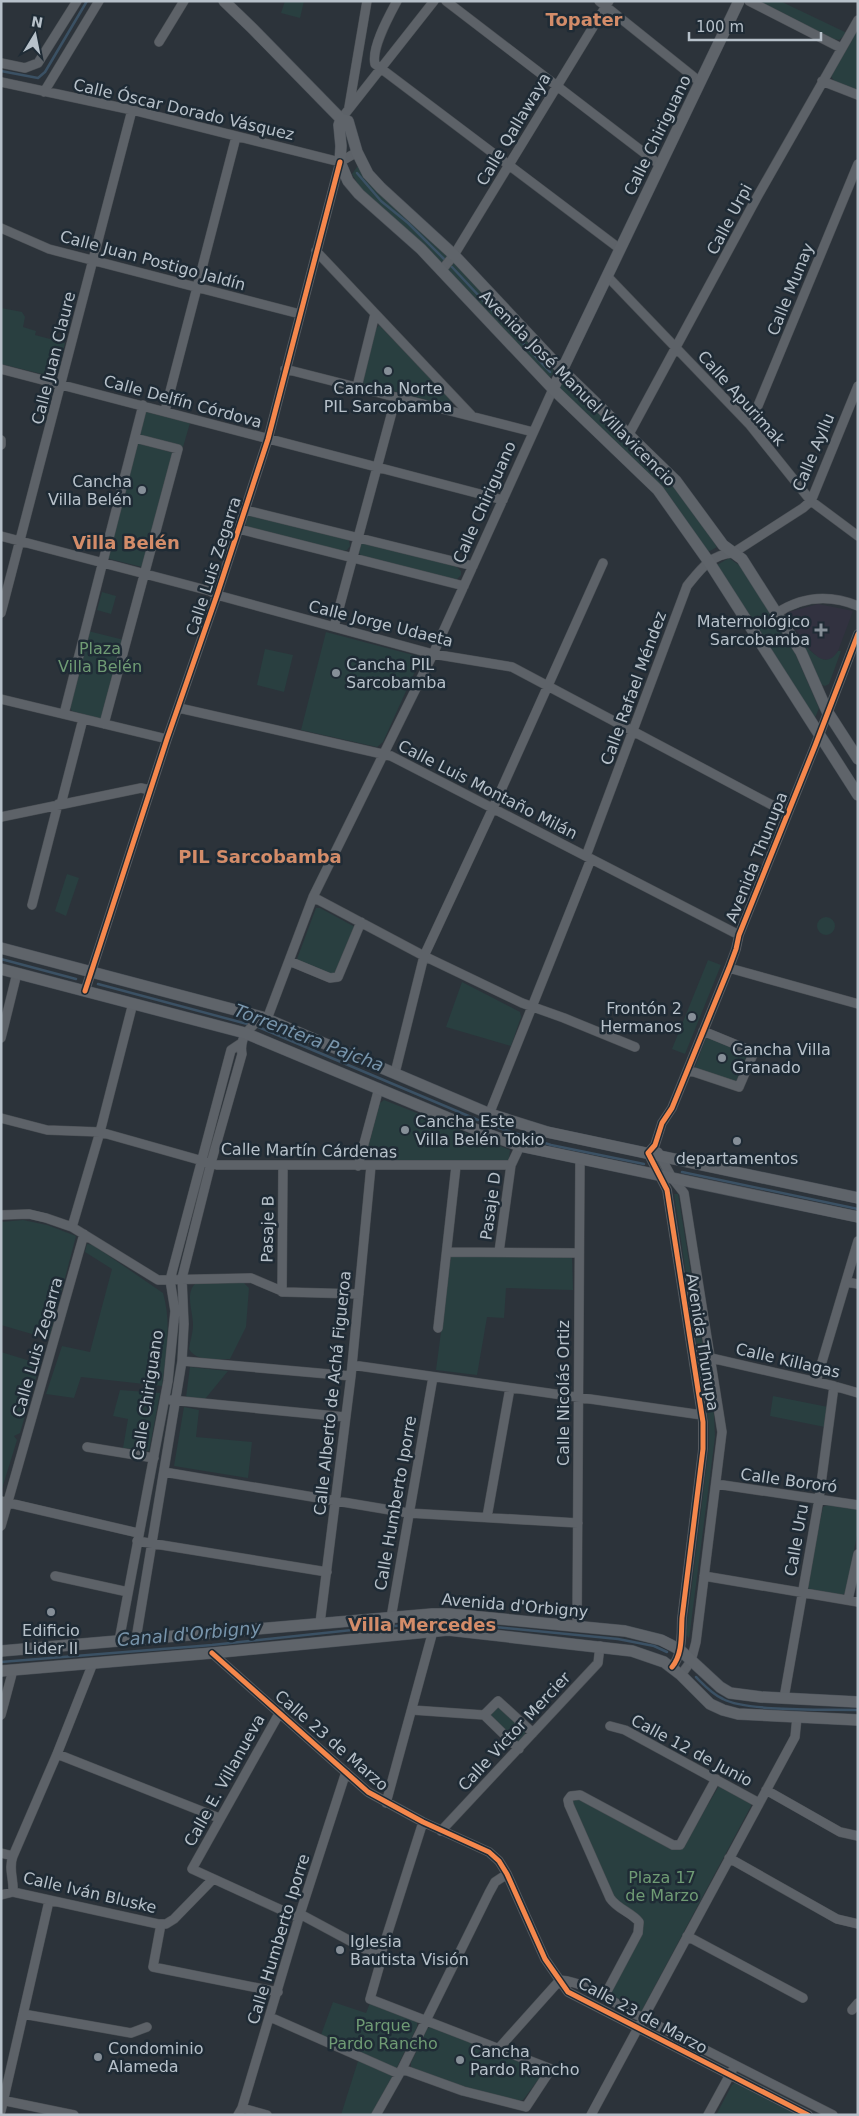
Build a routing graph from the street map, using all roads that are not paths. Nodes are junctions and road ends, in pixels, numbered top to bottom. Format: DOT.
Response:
graph roads {
  1 [pos="77,1"];
  2 [pos="99,1"];
  3 [pos="184,1"];
  4 [pos="224,1"];
  5 [pos="367,1"];
  6 [pos="397,1"];
  7 [pos="434,1"];
  8 [pos="446,1"];
  9 [pos="739,1"];
  10 [pos="749,1"];
  11 [pos="604,3"];
  12 [pos="858,20"];
  13 [pos="159,42"];
  14 [pos="841,48"];
  15 [pos="1,63"];
  16 [pos="383,69"];
  17 [pos="822,80"];
  18 [pos="1,82"];
  19 [pos="700,82"];
  20 [pos="556,87"];
  21 [pos="44,92"];
  22 [pos="858,95"];
  23 [pos="349,107"];
  24 [pos="132,110"];
  25 [pos="341,119"];
  26 [pos="236,137"];
  27 [pos="357,152"];
  28 [pos="340,162"];
  29 [pos="858,164"];
  30 [pos="509,165"];
  31 [pos="660,165"];
  32 [pos="1,228"];
  33 [pos="620,249"];
  34 [pos="316,251"];
  35 [pos="454,255"];
  36 [pos="94,259"];
  37 [pos="441,271"];
  38 [pos="607,276"];
  39 [pos="197,287"];
  40 [pos="300,314"];
  41 [pos="375,314"];
  42 [pos="677,347"];
  43 [pos="1,369"];
  44 [pos="285,369"];
  45 [pos="562,370"];
  46 [pos="62,385"];
  47 [pos="858,386"];
  48 [pos="357,387"];
  49 [pos="553,389"];
  50 [pos="396,397"];
  51 [pos="143,405"];
  52 [pos="165,411"];
  53 [pos="472,416"];
  54 [pos="750,425"];
  55 [pos="532,432"];
  56 [pos="629,434"];
  57 [pos="135,438"];
  58 [pos="268,438"];
  59 [pos="1,440"];
  60 [pos="1,445"];
  61 [pos="377,466"];
  62 [pos="502,500"];
  63 [pos="811,501"];
  64 [pos="245,510"];
  65 [pos="239,529"];
  66 [pos="1,536"];
  67 [pos="858,536"];
  68 [pos="358,538"];
  69 [pos="20,541"];
  70 [pos="733,553"];
  71 [pos="352,558"];
  72 [pos="103,562"];
  73 [pos="709,562"];
  74 [pos="603,563"];
  75 [pos="473,566"];
  76 [pos="145,574"];
  77 [pos="464,586"];
  78 [pos="218,595"];
  79 [pos="858,606"];
  80 [pos="1,613"];
  81 [pos="777,613"];
  82 [pos="334,627"];
  83 [pos="858,634"];
  84 [pos="433,654"];
  85 [pos="548,686"];
  86 [pos="1,699"];
  87 [pos="179,708"];
  88 [pos="827,711"];
  89 [pos="64,714"];
  90 [pos="83,719"];
  91 [pos="104,724"];
  92 [pos="634,731"];
  93 [pos="819,736"];
  94 [pos="167,739"];
  95 [pos="384,753"];
  96 [pos="858,759"];
  97 [pos="150,790"];
  98 [pos="858,795"];
  99 [pos="59,804"];
  100 [pos="493,808"];
  101 [pos="787,813"];
  102 [pos="1,817"];
  103 [pos="589,858"];
  104 [pos="313,898"];
  105 [pos="32,905"];
  106 [pos="361,922"];
  107 [pos="739,935"];
  108 [pos="1,948"];
  109 [pos="424,956"];
  110 [pos="289,961"];
  111 [pos="729,968"];
  112 [pos="1,969"];
  113 [pos="90,972"];
  114 [pos="17,973"];
  115 [pos="85,991"];
  116 [pos="132,1002"];
  117 [pos="858,1004"];
  118 [pos="531,1007"];
  119 [pos="256,1024"];
  120 [pos="703,1031"];
  121 [pos="1,1038"];
  122 [pos="240,1044"];
  123 [pos="635,1047"];
  124 [pos="688,1070"];
  125 [pos="395,1073"];
  126 [pos="378,1088"];
  127 [pos="489,1116"];
  128 [pos="1,1118"];
  129 [pos="483,1130"];
  130 [pos="100,1132"];
  131 [pos="520,1146"];
  132 [pos="654,1151"];
  133 [pos="202,1160"];
  134 [pos="580,1160"];
  135 [pos="211,1163"];
  136 [pos="511,1165"];
  137 [pos="283,1166"];
  138 [pos="358,1166"];
  139 [pos="370,1166"];
  140 [pos="456,1166"];
  141 [pos="659,1176"];
  142 [pos="672,1178"];
  143 [pos="858,1198"];
  144 [pos="1,1214"];
  145 [pos="858,1217"];
  146 [pos="72,1227"];
  147 [pos="84,1234"];
  148 [pos="858,1241"];
  149 [pos="447,1252"];
  150 [pos="499,1252"];
  151 [pos="579,1253"];
  152 [pos="182,1278"];
  153 [pos="170,1280"];
  154 [pos="846,1282"];
  155 [pos="858,1284"];
  156 [pos="282,1292"];
  157 [pos="359,1294"];
  158 [pos="438,1328"];
  159 [pos="711,1358"];
  160 [pos="182,1361"];
  161 [pos="352,1365"];
  162 [pos="351,1376"];
  163 [pos="433,1378"];
  164 [pos="816,1382"];
  165 [pos="834,1386"];
  166 [pos="510,1388"];
  167 [pos="858,1393"];
  168 [pos="578,1398"];
  169 [pos="164,1400"];
  170 [pos="176,1401"];
  171 [pos="702,1414"];
  172 [pos="345,1417"];
  173 [pos="87,1447"];
  174 [pos="154,1458"];
  175 [pos="164,1472"];
  176 [pos="716,1484"];
  177 [pos="336,1499"];
  178 [pos="819,1499"];
  179 [pos="5,1503"];
  180 [pos="858,1505"];
  181 [pos="408,1513"];
  182 [pos="487,1517"];
  183 [pos="578,1523"];
  184 [pos="1,1526"];
  185 [pos="138,1537"];
  186 [pos="151,1544"];
  187 [pos="858,1554"];
  188 [pos="327,1572"];
  189 [pos="55,1576"];
  190 [pos="704,1576"];
  191 [pos="128,1592"];
  192 [pos="802,1592"];
  193 [pos="853,1601"];
  194 [pos="432,1614"];
  195 [pos="390,1617"];
  196 [pos="320,1624"];
  197 [pos="577,1627"];
  198 [pos="433,1630"];
  199 [pos="388,1635"];
  200 [pos="136,1639"];
  201 [pos="119,1641"];
  202 [pos="600,1646"];
  203 [pos="680,1650"];
  204 [pos="1,1651"];
  205 [pos="212,1654"];
  206 [pos="691,1661"];
  207 [pos="93,1663"];
  208 [pos="13,1670"];
  209 [pos="1,1671"];
  210 [pos="676,1671"];
  211 [pos="784,1698"];
  212 [pos="858,1702"];
  213 [pos="412,1710"];
  214 [pos="280,1712"];
  215 [pos="1,1715"];
  216 [pos="484,1716"];
  217 [pos="797,1717"];
  218 [pos="858,1720"];
  219 [pos="610,1726"];
  220 [pos="533,1733"];
  221 [pos="519,1750"];
  222 [pos="57,1754"];
  223 [pos="346,1772"];
  224 [pos="716,1779"];
  225 [pos="766,1790"];
  226 [pos="386,1803"];
  227 [pos="758,1803"];
  228 [pos="219,1818"];
  229 [pos="423,1822"];
  230 [pos="441,1830"];
  231 [pos="858,1836"];
  232 [pos="1,1853"];
  233 [pos="13,1856"];
  234 [pos="729,1858"];
  235 [pos="507,1874"];
  236 [pos="213,1879"];
  237 [pos="13,1892"];
  238 [pos="1,1895"];
  239 [pos="49,1901"];
  240 [pos="299,1916"];
  241 [pos="161,1924"];
  242 [pos="858,1924"];
  243 [pos="688,1936"];
  244 [pos="380,1957"];
  245 [pos="560,1980"];
  246 [pos="278,1992"];
  247 [pos="605,1996"];
  248 [pos="803,1998"];
  249 [pos="23,2014"];
  250 [pos="270,2017"];
  251 [pos="643,2018"];
  252 [pos="425,2019"];
  253 [pos="147,2026"];
  254 [pos="639,2028"];
  255 [pos="499,2048"];
  256 [pos="735,2065"];
  257 [pos="401,2072"];
  258 [pos="730,2074"];
  259 [pos="2,2100"];
  260 [pos="1,2111"];
  261 [pos="240,2112"];
  262 [pos="828,2113"];
  263 [pos="74,2115"];
  264 [pos="267,2115"];
  265 [pos="376,2115"];
  266 [pos="591,2115"];
  267 [pos="708,2115"];
  268 [pos="808,2115"];
  1 -- 15 [label="street"];
  2 -- 21 [label="street"];
  3 -- 13 [label="street"];
  4 -- 25 [label="main road, Avenida José Manuel Villavicencio"];
  5 -- 23 [label="street"];
  6 -- 16 [label="street"];
  7 -- 16 [label="street"];
  8 -- 20 [label="street"];
  9 -- 19 [label="main road, Calle Chiriguano"];
  10 -- 14 [label="street"];
  11 -- 19 [label="street"];
  11 -- 20 [label="street, Calle Qallawaya"];
  12 -- 14 [label="street, Calle Urpi"];
  14 -- 17 [label="street, Calle Urpi"];
  16 -- 23 [label="street"];
  16 -- 30 [label="street"];
  17 -- 22 [label="street"];
  17 -- 42 [label="street, Calle Urpi"];
  18 -- 21 [label="street, Calle Óscar Dorado Vásquez"];
  19 -- 31 [label="main road, Calle Chiriguano"];
  20 -- 30 [label="street, Calle Qallawaya"];
  20 -- 31 [label="street"];
  21 -- 24 [label="street, Calle Óscar Dorado Vásquez"];
  23 -- 25 [label="street"];
  24 -- 26 [label="street, Calle Óscar Dorado Vásquez"];
  24 -- 36 [label="street, Calle Juan Claure"];
  25 -- 27 [label="main road, Avenida José Manuel Villavicencio"];
  25 -- 28 [label="main road, Avenida José Manuel Villavicencio"];
  26 -- 28 [label="street, Calle Óscar Dorado Vásquez"];
  26 -- 39 [label="street"];
  27 -- 28 [label="street"];
  27 -- 35 [label="main road, Avenida José Manuel Villavicencio"];
  28 -- 34 [label="street, Calle Luis Zegarra"];
  28 -- 37 [label="main road, Avenida José Manuel Villavicencio"];
  29 -- 54 [label="street, Calle Munay"];
  30 -- 33 [label="street"];
  30 -- 35 [label="street, Calle Qallawaya"];
  31 -- 33 [label="main road, Calle Chiriguano"];
  32 -- 36 [label="street, Calle Juan Postigo Jaldín"];
  33 -- 38 [label="main road, Calle Chiriguano"];
  34 -- 40 [label="street, Calle Luis Zegarra"];
  34 -- 41 [label="street"];
  35 -- 37 [label="street, Calle Qallawaya"];
  35 -- 45 [label="main road, Avenida José Manuel Villavicencio"];
  36 -- 39 [label="street, Calle Juan Postigo Jaldín"];
  36 -- 46 [label="street, Calle Juan Claure"];
  37 -- 49 [label="main road, Avenida José Manuel Villavicencio"];
  38 -- 42 [label="street, Calle Apurimak"];
  38 -- 45 [label="main road, Calle Chiriguano"];
  39 -- 40 [label="street, Calle Juan Postigo Jaldín"];
  39 -- 52 [label="street"];
  40 -- 44 [label="street, Calle Luis Zegarra"];
  41 -- 48 [label="street"];
  41 -- 53 [label="street"];
  42 -- 54 [label="street, Calle Apurimak"];
  42 -- 56 [label="street, Calle Urpi"];
  43 -- 46 [label="street, Calle Delfín Córdova"];
  44 -- 48 [label="street"];
  44 -- 58 [label="street, Calle Luis Zegarra"];
  45 -- 49 [label="main road, Calle Chiriguano"];
  45 -- 56 [label="main road, Avenida José Manuel Villavicencio"];
  46 -- 51 [label="street, Calle Delfín Córdova"];
  46 -- 69 [label="street, Calle Juan Claure"];
  47 -- 63 [label="street, Calle Ayllu"];
  48 -- 50 [label="street"];
  49 -- 55 [label="street, Calle Chiriguano"];
  49 -- 73 [label="main road, Avenida José Manuel Villavicencio"];
  50 -- 53 [label="street"];
  50 -- 61 [label="street"];
  51 -- 52 [label="street, Calle Delfín Córdova"];
  51 -- 57 [label="street"];
  52 -- 58 [label="street, Calle Delfín Córdova"];
  53 -- 55 [label="street"];
  54 -- 63 [label="street, Calle Apurimak"];
  55 -- 62 [label="street, Calle Chiriguano"];
  56 -- 70 [label="main road, Avenida José Manuel Villavicencio"];
  57 -- 72 [label="street"];
  57 -- 76 [label="street"];
  58 -- 61 [label="street, Calle Delfín Córdova"];
  58 -- 64 [label="street, Calle Luis Zegarra"];
  59 -- 60 [label="street"];
  61 -- 62 [label="street, Calle Delfín Córdova"];
  61 -- 68 [label="street"];
  62 -- 75 [label="street, Calle Chiriguano"];
  63 -- 67 [label="street, Calle Apurimak"];
  63 -- 70 [label="street, Calle Ayllu"];
  64 -- 65 [label="street, Calle Luis Zegarra"];
  64 -- 68 [label="street"];
  65 -- 71 [label="street"];
  65 -- 78 [label="street, Calle Luis Zegarra"];
  66 -- 69 [label="street, Calle Jorge Udaeta"];
  68 -- 71 [label="street"];
  68 -- 75 [label="street"];
  69 -- 72 [label="street, Calle Jorge Udaeta"];
  69 -- 80 [label="street, Calle Juan Claure"];
  70 -- 73 [label="street, Calle Rafael Méndez"];
  70 -- 81 [label="main road, Avenida José Manuel Villavicencio"];
  71 -- 77 [label="street"];
  71 -- 82 [label="street"];
  72 -- 76 [label="street, Calle Jorge Udaeta"];
  72 -- 89 [label="street"];
  73 -- 92 [label="street, Calle Rafael Méndez"];
  73 -- 93 [label="main road, Avenida José Manuel Villavicencio"];
  74 -- 85 [label="street"];
  75 -- 77 [label="street, Calle Chiriguano"];
  76 -- 78 [label="street, Calle Jorge Udaeta"];
  76 -- 91 [label="street"];
  77 -- 84 [label="street, Calle Chiriguano"];
  78 -- 82 [label="street, Calle Jorge Udaeta"];
  78 -- 87 [label="street, Calle Luis Zegarra"];
  79 -- 81 [label="street"];
  81 -- 88 [label="main road, Avenida José Manuel Villavicencio"];
  82 -- 84 [label="street, Calle Jorge Udaeta"];
  83 -- 88 [label="street, Avenida Thunupa"];
  84 -- 85 [label="street, Calle Jorge Udaeta"];
  84 -- 95 [label="street, Calle Chiriguano"];
  85 -- 92 [label="street, Calle Jorge Udaeta"];
  85 -- 100 [label="street"];
  86 -- 89 [label="street"];
  87 -- 94 [label="street, Calle Luis Zegarra"];
  87 -- 95 [label="street, Calle Luis Montaño Milán"];
  88 -- 93 [label="street, Avenida Thunupa"];
  88 -- 96 [label="main road, Avenida José Manuel Villavicencio"];
  89 -- 90 [label="street"];
  90 -- 91 [label="street"];
  90 -- 99 [label="street"];
  91 -- 94 [label="street"];
  92 -- 101 [label="street, Calle Jorge Udaeta"];
  92 -- 103 [label="street, Calle Rafael Méndez"];
  93 -- 98 [label="main road, Avenida José Manuel Villavicencio"];
  93 -- 101 [label="street, Avenida Thunupa"];
  94 -- 97 [label="street, Calle Luis Zegarra"];
  95 -- 100 [label="street, Calle Luis Montaño Milán"];
  95 -- 104 [label="street, Calle Chiriguano"];
  97 -- 99 [label="street"];
  97 -- 113 [label="street, Calle Luis Zegarra"];
  99 -- 102 [label="street"];
  99 -- 105 [label="street"];
  100 -- 103 [label="street, Calle Luis Montaño Milán"];
  100 -- 109 [label="street"];
  101 -- 107 [label="street, Avenida Thunupa"];
  103 -- 107 [label="street, Calle Luis Montaño Milán"];
  103 -- 118 [label="street, Calle Rafael Méndez"];
  104 -- 106 [label="street"];
  104 -- 110 [label="street, Calle Chiriguano"];
  106 -- 109 [label="street"];
  106 -- 110 [label="street"];
  107 -- 111 [label="street, Avenida Thunupa"];
  108 -- 113 [label="main road"];
  109 -- 118 [label="street"];
  109 -- 125 [label="street"];
  110 -- 119 [label="street, Calle Chiriguano"];
  111 -- 117 [label="street"];
  111 -- 120 [label="street, Avenida Thunupa"];
  112 -- 114 [label="main road"];
  113 -- 115 [label="street, Calle Luis Zegarra"];
  113 -- 119 [label="main road"];
  114 -- 115 [label="main road"];
  114 -- 121 [label="street"];
  115 -- 116 [label="main road"];
  116 -- 119 [label="main road"];
  116 -- 130 [label="street"];
  118 -- 123 [label="street"];
  118 -- 127 [label="street, Calle Rafael Méndez"];
  119 -- 122 [label="street, Calle Chiriguano"];
  119 -- 125 [label="main road"];
  119 -- 126 [label="main road"];
  120 -- 124 [label="street, Avenida Thunupa"];
  120 -- 124 [label="street"];
  122 -- 133 [label="street, Calle Chiriguano"];
  122 -- 135 [label="street, Calle Chiriguano"];
  124 -- 132 [label="street, Avenida Thunupa"];
  125 -- 127 [label="main road"];
  126 -- 129 [label="main road"];
  126 -- 138 [label="street"];
  127 -- 129 [label="street, Calle Rafael Méndez"];
  127 -- 132 [label="main road"];
  128 -- 130 [label="street, Calle Martín Cárdenas"];
  129 -- 131 [label="main road"];
  130 -- 133 [label="street, Calle Martín Cárdenas"];
  130 -- 146 [label="street"];
  131 -- 134 [label="main road"];
  131 -- 136 [label="street"];
  132 -- 141 [label="street, Avenida Thunupa"];
  132 -- 142 [label="street, Avenida Thunupa"];
  132 -- 143 [label="main road"];
  133 -- 135 [label="street, Calle Martín Cárdenas"];
  133 -- 153 [label="street, Calle Chiriguano"];
  134 -- 141 [label="main road"];
  134 -- 151 [label="street, Calle Nicolás Ortiz"];
  135 -- 137 [label="street, Calle Martín Cárdenas"];
  135 -- 152 [label="street, Calle Chiriguano"];
  136 -- 140 [label="street, Calle Martín Cárdenas"];
  136 -- 150 [label="street, Pasaje D"];
  137 -- 138 [label="street, Calle Martín Cárdenas"];
  137 -- 156 [label="street, Pasaje B"];
  138 -- 139 [label="street, Calle Martín Cárdenas"];
  139 -- 140 [label="street, Calle Martín Cárdenas"];
  139 -- 157 [label="street, Calle Alberto de Achá Figueroa"];
  140 -- 149 [label="street"];
  141 -- 142 [label="main road"];
  141 -- 171 [label="street, Avenida Thunupa"];
  142 -- 145 [label="main road"];
  142 -- 159 [label="street, Avenida Thunupa"];
  144 -- 146 [label="street"];
  146 -- 147 [label="street"];
  147 -- 153 [label="street"];
  147 -- 179 [label="street, Calle Luis Zegarra"];
  148 -- 154 [label="street"];
  149 -- 150 [label="street"];
  149 -- 158 [label="street"];
  150 -- 151 [label="street"];
  151 -- 168 [label="street, Calle Nicolás Ortiz"];
  152 -- 153 [label="street"];
  152 -- 156 [label="street"];
  152 -- 160 [label="street, Calle Chiriguano"];
  153 -- 169 [label="street, Calle Chiriguano"];
  154 -- 155 [label="street"];
  154 -- 164 [label="street"];
  156 -- 157 [label="street"];
  157 -- 161 [label="street, Calle Alberto de Achá Figueroa"];
  159 -- 164 [label="street, Calle Killagas"];
  159 -- 176 [label="street, Avenida Thunupa"];
  160 -- 162 [label="street"];
  160 -- 170 [label="street, Calle Chiriguano"];
  161 -- 162 [label="street, Calle Alberto de Achá Figueroa"];
  161 -- 163 [label="street"];
  162 -- 172 [label="street, Calle Alberto de Achá Figueroa"];
  163 -- 166 [label="street"];
  163 -- 181 [label="street, Calle Humberto Iporre"];
  164 -- 165 [label="street, Calle Killagas"];
  165 -- 167 [label="street, Calle Killagas"];
  165 -- 178 [label="street, Calle Uru"];
  166 -- 168 [label="street"];
  166 -- 182 [label="street"];
  168 -- 171 [label="street"];
  168 -- 183 [label="street, Calle Nicolás Ortiz"];
  169 -- 170 [label="street"];
  169 -- 174 [label="street, Calle Chiriguano"];
  170 -- 172 [label="street"];
  170 -- 175 [label="street, Calle Chiriguano"];
  171 -- 203 [label="street, Avenida Thunupa"];
  172 -- 177 [label="street, Calle Alberto de Achá Figueroa"];
  173 -- 174 [label="street"];
  174 -- 185 [label="street, Calle Chiriguano"];
  175 -- 177 [label="street"];
  175 -- 186 [label="street, Calle Chiriguano"];
  176 -- 178 [label="street, Calle Bororó"];
  176 -- 190 [label="street, Avenida Thunupa"];
  177 -- 181 [label="street"];
  177 -- 188 [label="street, Calle Alberto de Achá Figueroa"];
  178 -- 180 [label="street, Calle Bororó"];
  178 -- 192 [label="street, Calle Uru"];
  179 -- 184 [label="street, Calle Luis Zegarra"];
  179 -- 185 [label="street"];
  181 -- 182 [label="street"];
  181 -- 195 [label="street, Calle Humberto Iporre"];
  182 -- 183 [label="street"];
  183 -- 197 [label="street, Calle Nicolás Ortiz"];
  185 -- 186 [label="street"];
  185 -- 191 [label="street, Calle Chiriguano"];
  186 -- 188 [label="street"];
  186 -- 200 [label="street, Calle Chiriguano"];
  187 -- 193 [label="street"];
  188 -- 196 [label="street, Calle Alberto de Achá Figueroa"];
  189 -- 191 [label="street"];
  190 -- 192 [label="street"];
  190 -- 206 [label="street, Avenida Thunupa"];
  191 -- 201 [label="street, Calle Chiriguano"];
  192 -- 193 [label="street"];
  192 -- 211 [label="street, Calle Uru"];
  194 -- 195 [label="main road, Avenida d'Orbigny"];
  194 -- 197 [label="main road, Avenida d'Orbigny"];
  194 -- 198 [label="street"];
  195 -- 196 [label="main road, Avenida d'Orbigny"];
  195 -- 199 [label="street, Calle Humberto Iporre"];
  196 -- 200 [label="main road, Avenida d'Orbigny"];
  197 -- 203 [label="main road, Avenida d'Orbigny"];
  198 -- 199 [label="main road, Avenida d'Orbigny"];
  198 -- 202 [label="main road, Avenida d'Orbigny"];
  198 -- 213 [label="street"];
  199 -- 205 [label="main road, Avenida d'Orbigny"];
  200 -- 201 [label="main road, Avenida d'Orbigny"];
  201 -- 204 [label="main road, Avenida d'Orbigny"];
  202 -- 210 [label="main road, Avenida d'Orbigny"];
  202 -- 220 [label="street, Calle Victor Mercier"];
  203 -- 206 [label="main road, Avenida d'Orbigny"];
  203 -- 210 [label="street, Avenida Thunupa"];
  205 -- 207 [label="main road, Avenida d'Orbigny"];
  205 -- 214 [label="street, Calle 23 de Marzo"];
  206 -- 210 [label="street, Avenida Thunupa"];
  206 -- 211 [label="main road, Avenida d'Orbigny"];
  207 -- 208 [label="main road, Avenida d'Orbigny"];
  207 -- 222 [label="street"];
  208 -- 209 [label="main road, Avenida d'Orbigny"];
  208 -- 215 [label="street"];
  210 -- 217 [label="main road, Avenida d'Orbigny"];
  211 -- 212 [label="main road, Avenida d'Orbigny"];
  213 -- 216 [label="street"];
  213 -- 226 [label="street"];
  214 -- 223 [label="street, Calle 23 de Marzo"];
  214 -- 228 [label="street, Calle E. Villanueva"];
  216 -- 220 [label="street"];
  216 -- 221 [label="street"];
  217 -- 218 [label="main road, Avenida d'Orbigny"];
  217 -- 225 [label="street"];
  219 -- 224 [label="street, Calle 12 de Junio"];
  220 -- 221 [label="street, Calle Victor Mercier"];
  221 -- 230 [label="street, Calle Victor Mercier"];
  222 -- 228 [label="street"];
  222 -- 233 [label="street"];
  223 -- 226 [label="street, Calle 23 de Marzo"];
  223 -- 240 [label="street, Calle Humberto Iporre"];
  224 -- 227 [label="street, Calle 12 de Junio"];
  224 -- 247 [label="street"];
  225 -- 227 [label="street"];
  225 -- 231 [label="street, Calle 12 de Junio"];
  226 -- 229 [label="street, Calle 23 de Marzo"];
  227 -- 234 [label="street"];
  228 -- 236 [label="street, Calle E. Villanueva"];
  229 -- 230 [label="street, Calle 23 de Marzo"];
  229 -- 244 [label="street"];
  230 -- 235 [label="street, Calle 23 de Marzo"];
  232 -- 233 [label="street, Calle Iván Bluske"];
  233 -- 237 [label="street, Calle Iván Bluske"];
  234 -- 242 [label="street"];
  234 -- 243 [label="street"];
  235 -- 245 [label="street, Calle 23 de Marzo"];
  235 -- 252 [label="street"];
  236 -- 240 [label="street"];
  236 -- 241 [label="street, Calle Iván Bluske"];
  237 -- 238 [label="street"];
  237 -- 239 [label="street, Calle Iván Bluske"];
  239 -- 241 [label="street, Calle Iván Bluske"];
  239 -- 249 [label="street"];
  240 -- 244 [label="street"];
  240 -- 246 [label="street, Calle Humberto Iporre"];
  241 -- 246 [label="street"];
  243 -- 248 [label="street"];
  243 -- 251 [label="street"];
  244 -- 252 [label="street"];
  245 -- 247 [label="street, Calle 23 de Marzo"];
  245 -- 254 [label="street, Calle 23 de Marzo"];
  245 -- 255 [label="street"];
  246 -- 250 [label="street, Calle Humberto Iporre"];
  247 -- 251 [label="street, Calle 23 de Marzo"];
  249 -- 253 [label="street"];
  249 -- 259 [label="street"];
  250 -- 257 [label="street"];
  250 -- 261 [label="street, Calle Humberto Iporre"];
  251 -- 254 [label="street"];
  251 -- 256 [label="street, Calle 23 de Marzo"];
  252 -- 255 [label="street"];
  252 -- 257 [label="street"];
  254 -- 258 [label="street, Calle 23 de Marzo"];
  254 -- 266 [label="street"];
  255 -- 257 [label="street"];
  256 -- 258 [label="street"];
  256 -- 262 [label="street, Calle 23 de Marzo"];
  257 -- 265 [label="street"];
  258 -- 267 [label="street"];
  258 -- 268 [label="street, Calle 23 de Marzo"];
  259 -- 260 [label="street"];
  259 -- 263 [label="street"];
  261 -- 264 [label="street"];
}
